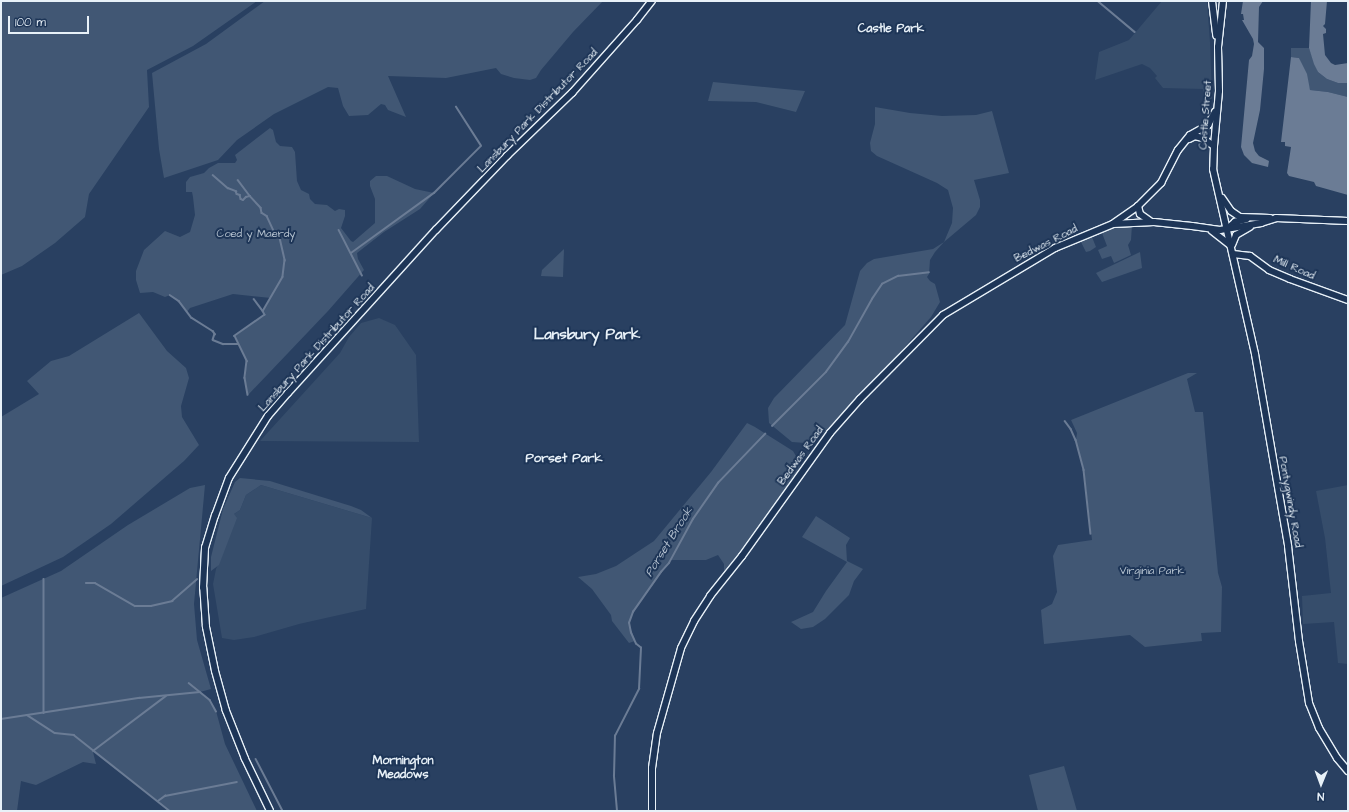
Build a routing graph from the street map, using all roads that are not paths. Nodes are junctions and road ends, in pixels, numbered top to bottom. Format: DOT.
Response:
graph roads {
  1 [pos="652,1"];
  2 [pos="1212,1"];
  3 [pos="1223,1"];
  4 [pos="1218,47"];
  5 [pos="1217,105"];
  6 [pos="1186,140"];
  7 [pos="1214,146"];
  8 [pos="1219,193"];
  9 [pos="1138,206"];
  10 [pos="1254,218"];
  11 [pos="1276,218"];
  12 [pos="1348,221"];
  13 [pos="1154,222"];
  14 [pos="1261,223"];
  15 [pos="1113,224"];
  16 [pos="1227,229"];
  17 [pos="1211,230"];
  18 [pos="1231,246"];
  19 [pos="1233,254"];
  20 [pos="1348,300"];
  21 [pos="1348,771"];
  22 [pos="270,811"];
  23 [pos="652,811"];
  1 -- 22 [label="street, Lansbury Park Distributor Road"];
  2 -- 4 [label="main road"];
  3 -- 4 [label="main road, Castle Street"];
  4 -- 5 [label="main road, Castle Street"];
  5 -- 6 [label="main road"];
  5 -- 7 [label="main road, Castle Street"];
  6 -- 7 [label="main road"];
  6 -- 9 [label="main road"];
  7 -- 8 [label="main road, Castle Street"];
  8 -- 10 [label="main road"];
  8 -- 16 [label="main road, Castle Street"];
  9 -- 13 [label="main road"];
  9 -- 15 [label="main road"];
  10 -- 11 [label="main road"];
  10 -- 16 [label="main road"];
  11 -- 12 [label="main road"];
  11 -- 14 [label="main road"];
  13 -- 15 [label="main road"];
  13 -- 17 [label="main road"];
  14 -- 16 [label="main road"];
  14 -- 18 [label="main road"];
  15 -- 23 [label="main road, Bedwas Road"];
  16 -- 17 [label="main road"];
  16 -- 18 [label="main road, Pontygwindy Road"];
  17 -- 18 [label="main road"];
  18 -- 19 [label="main road, Pontygwindy Road"];
  19 -- 20 [label="main road, Mill Road"];
  19 -- 21 [label="main road, Pontygwindy Road"];
}
